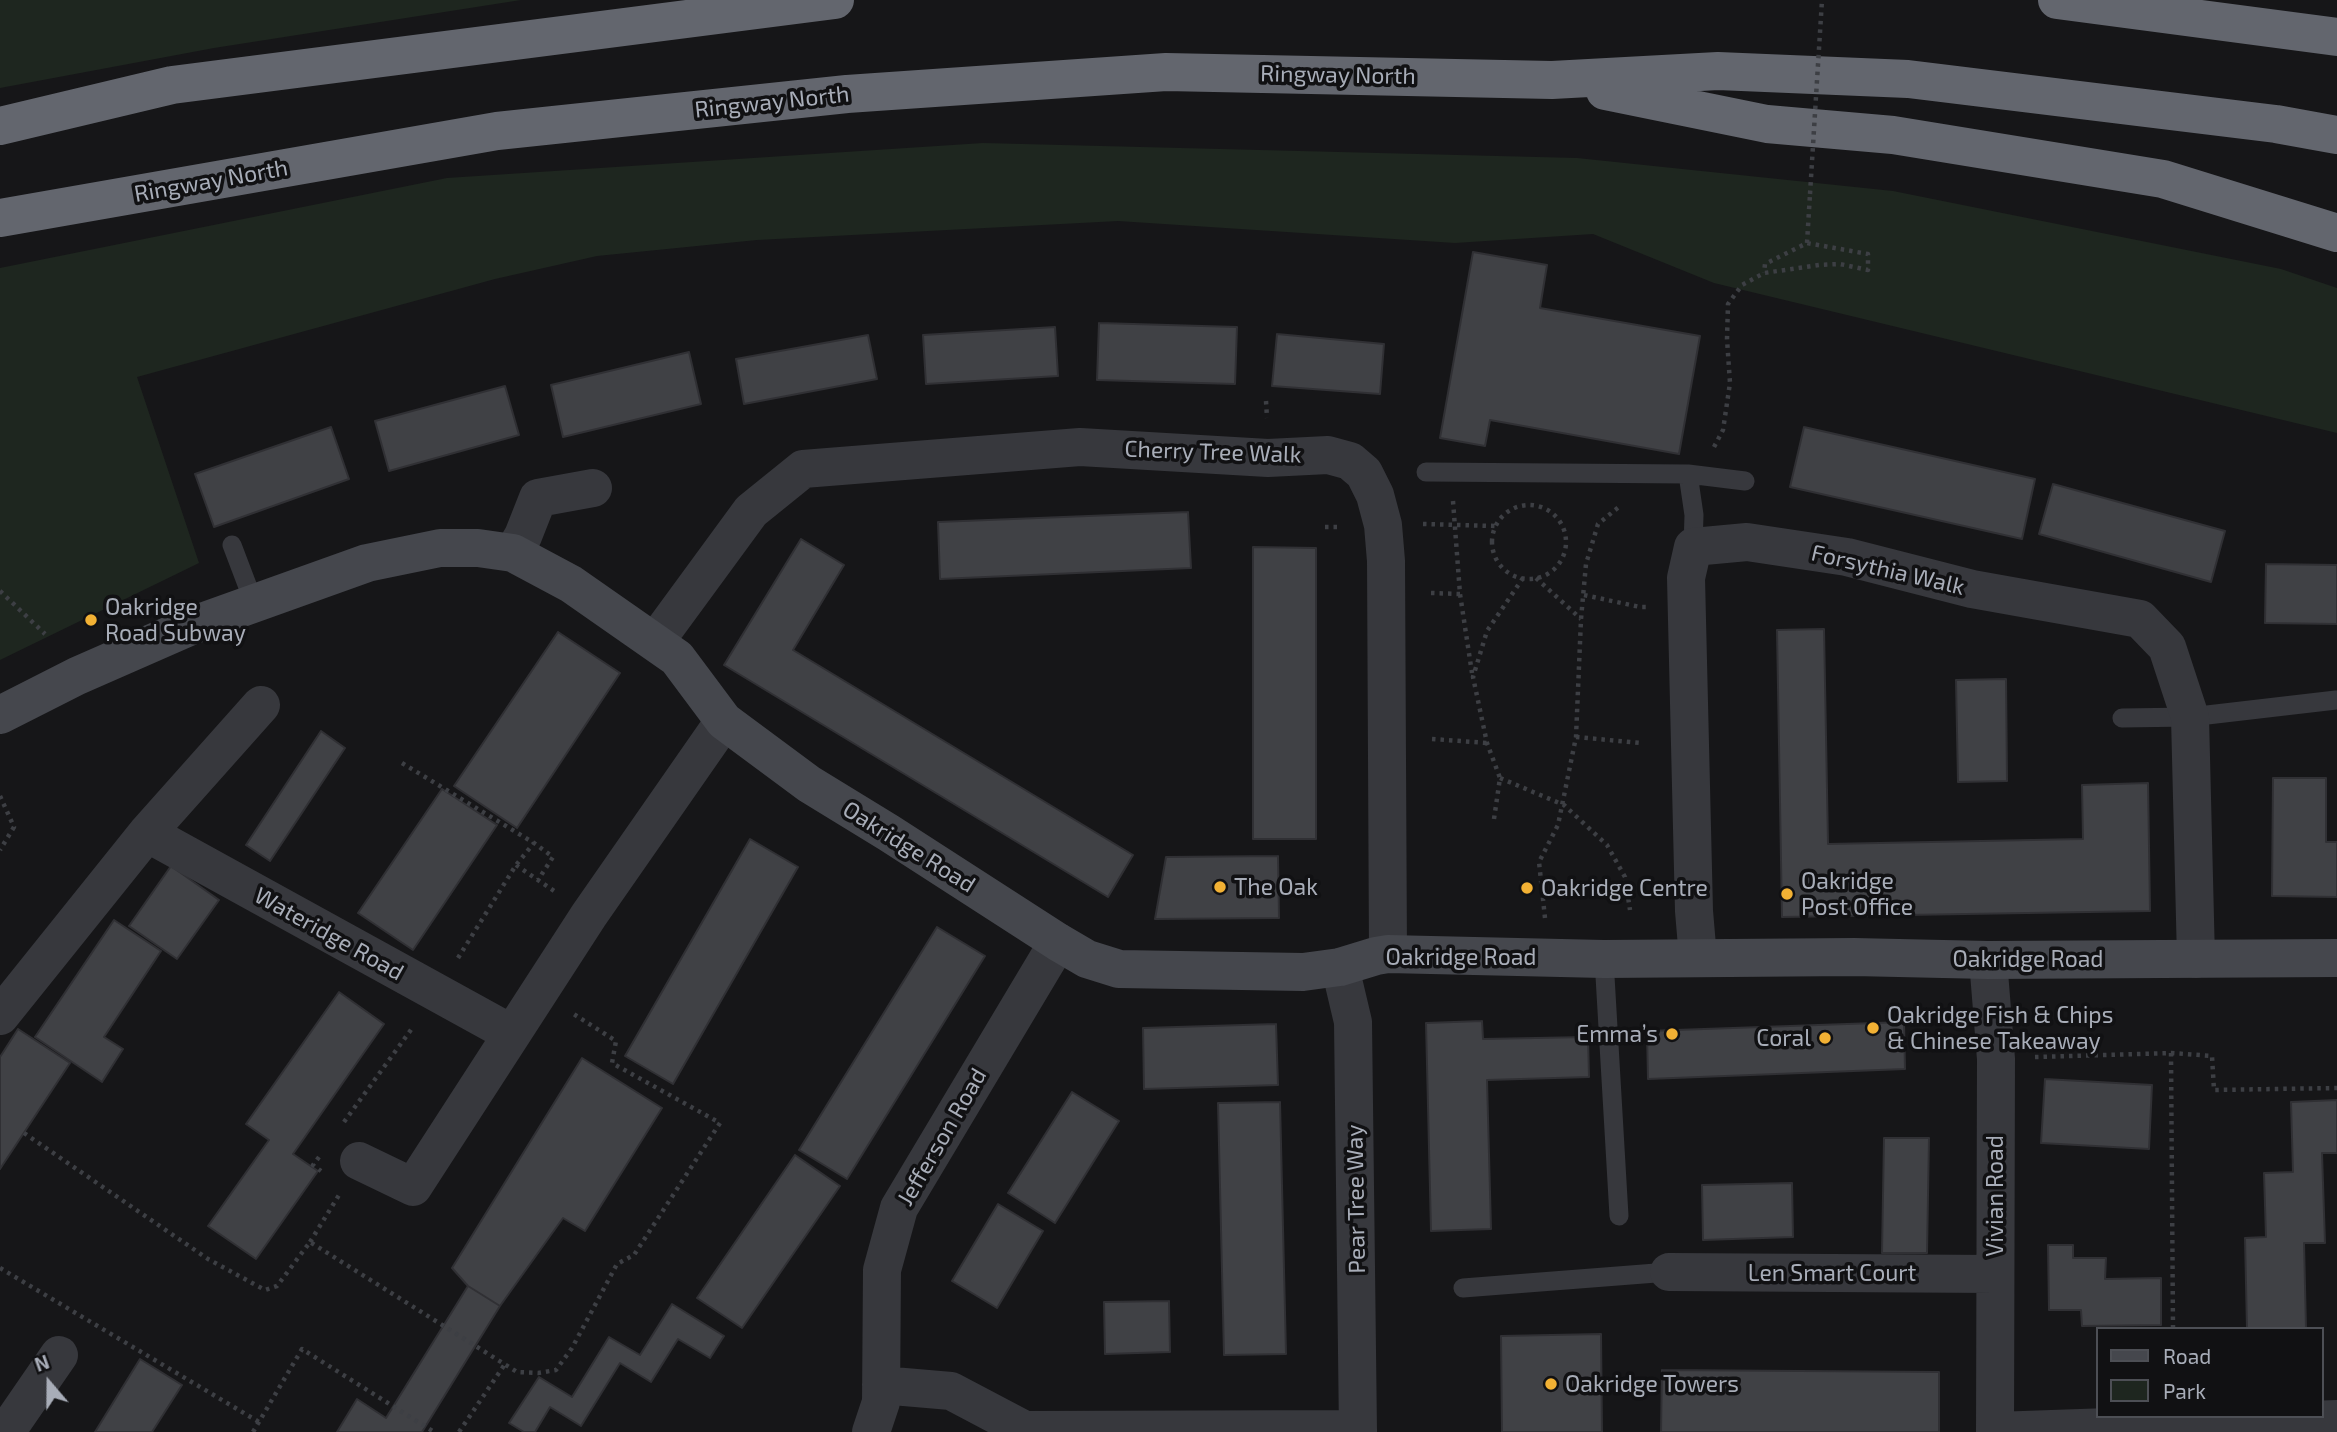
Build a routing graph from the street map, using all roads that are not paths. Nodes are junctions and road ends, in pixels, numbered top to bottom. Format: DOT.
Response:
graph roads {
  1 [pos="835,0"];
  2 [pos="2057,0"];
  3 [pos="2337,37"];
  4 [pos="1552,80"];
  5 [pos="0,126"];
  6 [pos="2337,135"];
  7 [pos="0,218"];
  8 [pos="2337,233"];
  9 [pos="1426,472"];
  10 [pos="1688,474"];
  11 [pos="1745,481"];
  12 [pos="593,488"];
  13 [pos="232,545"];
  14 [pos="1693,547"];
  15 [pos="513,553"];
  16 [pos="254,603"];
  17 [pos="655,642"];
  18 [pos="2336,700"];
  19 [pos="261,705"];
  20 [pos="0,715"];
  21 [pos="2190,717"];
  22 [pos="2122,718"];
  23 [pos="724,721"];
  24 [pos="147,833"];
  25 [pos="1058,942"];
  26 [pos="1388,954"];
  27 [pos="1698,958"];
  28 [pos="2337,958"];
  29 [pos="1604,959"];
  30 [pos="2196,959"];
  31 [pos="1988,960"];
  32 [pos="1340,967"];
  33 [pos="0,1016"];
  34 [pos="512,1034"];
  35 [pos="341,1164"];
  36 [pos="1619,1216"];
  37 [pos="1669,1272"];
  38 [pos="1995,1274"];
  39 [pos="1463,1288"];
  40 [pos="59,1355"];
  41 [pos="881,1385"];
  42 [pos="2337,1419"];
  43 [pos="1358,1430"];
  44 [pos="6,1432"];
  45 [pos="871,1432"];
  46 [pos="1996,1432"];
  1 -- 5 [label="highway"];
  2 -- 3 [label="highway"];
  4 -- 6 [label="highway"];
  4 -- 7 [label="highway, Ringway North"];
  4 -- 8 [label="highway"];
  9 -- 10 [label="lane"];
  10 -- 11 [label="lane"];
  10 -- 14 [label="lane"];
  12 -- 15 [label="street"];
  13 -- 16 [label="lane"];
  14 -- 21 [label="street, Forsythia Walk"];
  14 -- 27 [label="street"];
  15 -- 16 [label="street, Oakridge Road"];
  15 -- 17 [label="street, Oakridge Road"];
  16 -- 20 [label="street, Oakridge Road"];
  17 -- 23 [label="street, Oakridge Road"];
  17 -- 26 [label="street, Cherry Tree Walk"];
  18 -- 21 [label="lane"];
  19 -- 24 [label="street"];
  21 -- 22 [label="lane"];
  21 -- 30 [label="street, Forsythia Walk"];
  23 -- 25 [label="street, Oakridge Road"];
  23 -- 34 [label="street"];
  24 -- 33 [label="street"];
  24 -- 34 [label="street, Wateridge Road"];
  25 -- 32 [label="street, Oakridge Road"];
  25 -- 41 [label="street, Jefferson Road"];
  26 -- 29 [label="street, Oakridge Road"];
  26 -- 32 [label="street, Oakridge Road"];
  27 -- 29 [label="street, Oakridge Road"];
  27 -- 31 [label="street, Oakridge Road"];
  28 -- 30 [label="street, Oakridge Road"];
  29 -- 36 [label="lane"];
  30 -- 31 [label="street, Oakridge Road"];
  31 -- 38 [label="street, Vivian Road"];
  32 -- 43 [label="street, Pear Tree Way"];
  34 -- 35 [label="street"];
  37 -- 38 [label="street, Len Smart Court"];
  37 -- 39 [label="lane"];
  38 -- 46 [label="street, Vivian Road"];
  40 -- 44 [label="street"];
  41 -- 43 [label="street"];
  41 -- 45 [label="street, Jefferson Road"];
  42 -- 46 [label="street"];
}
